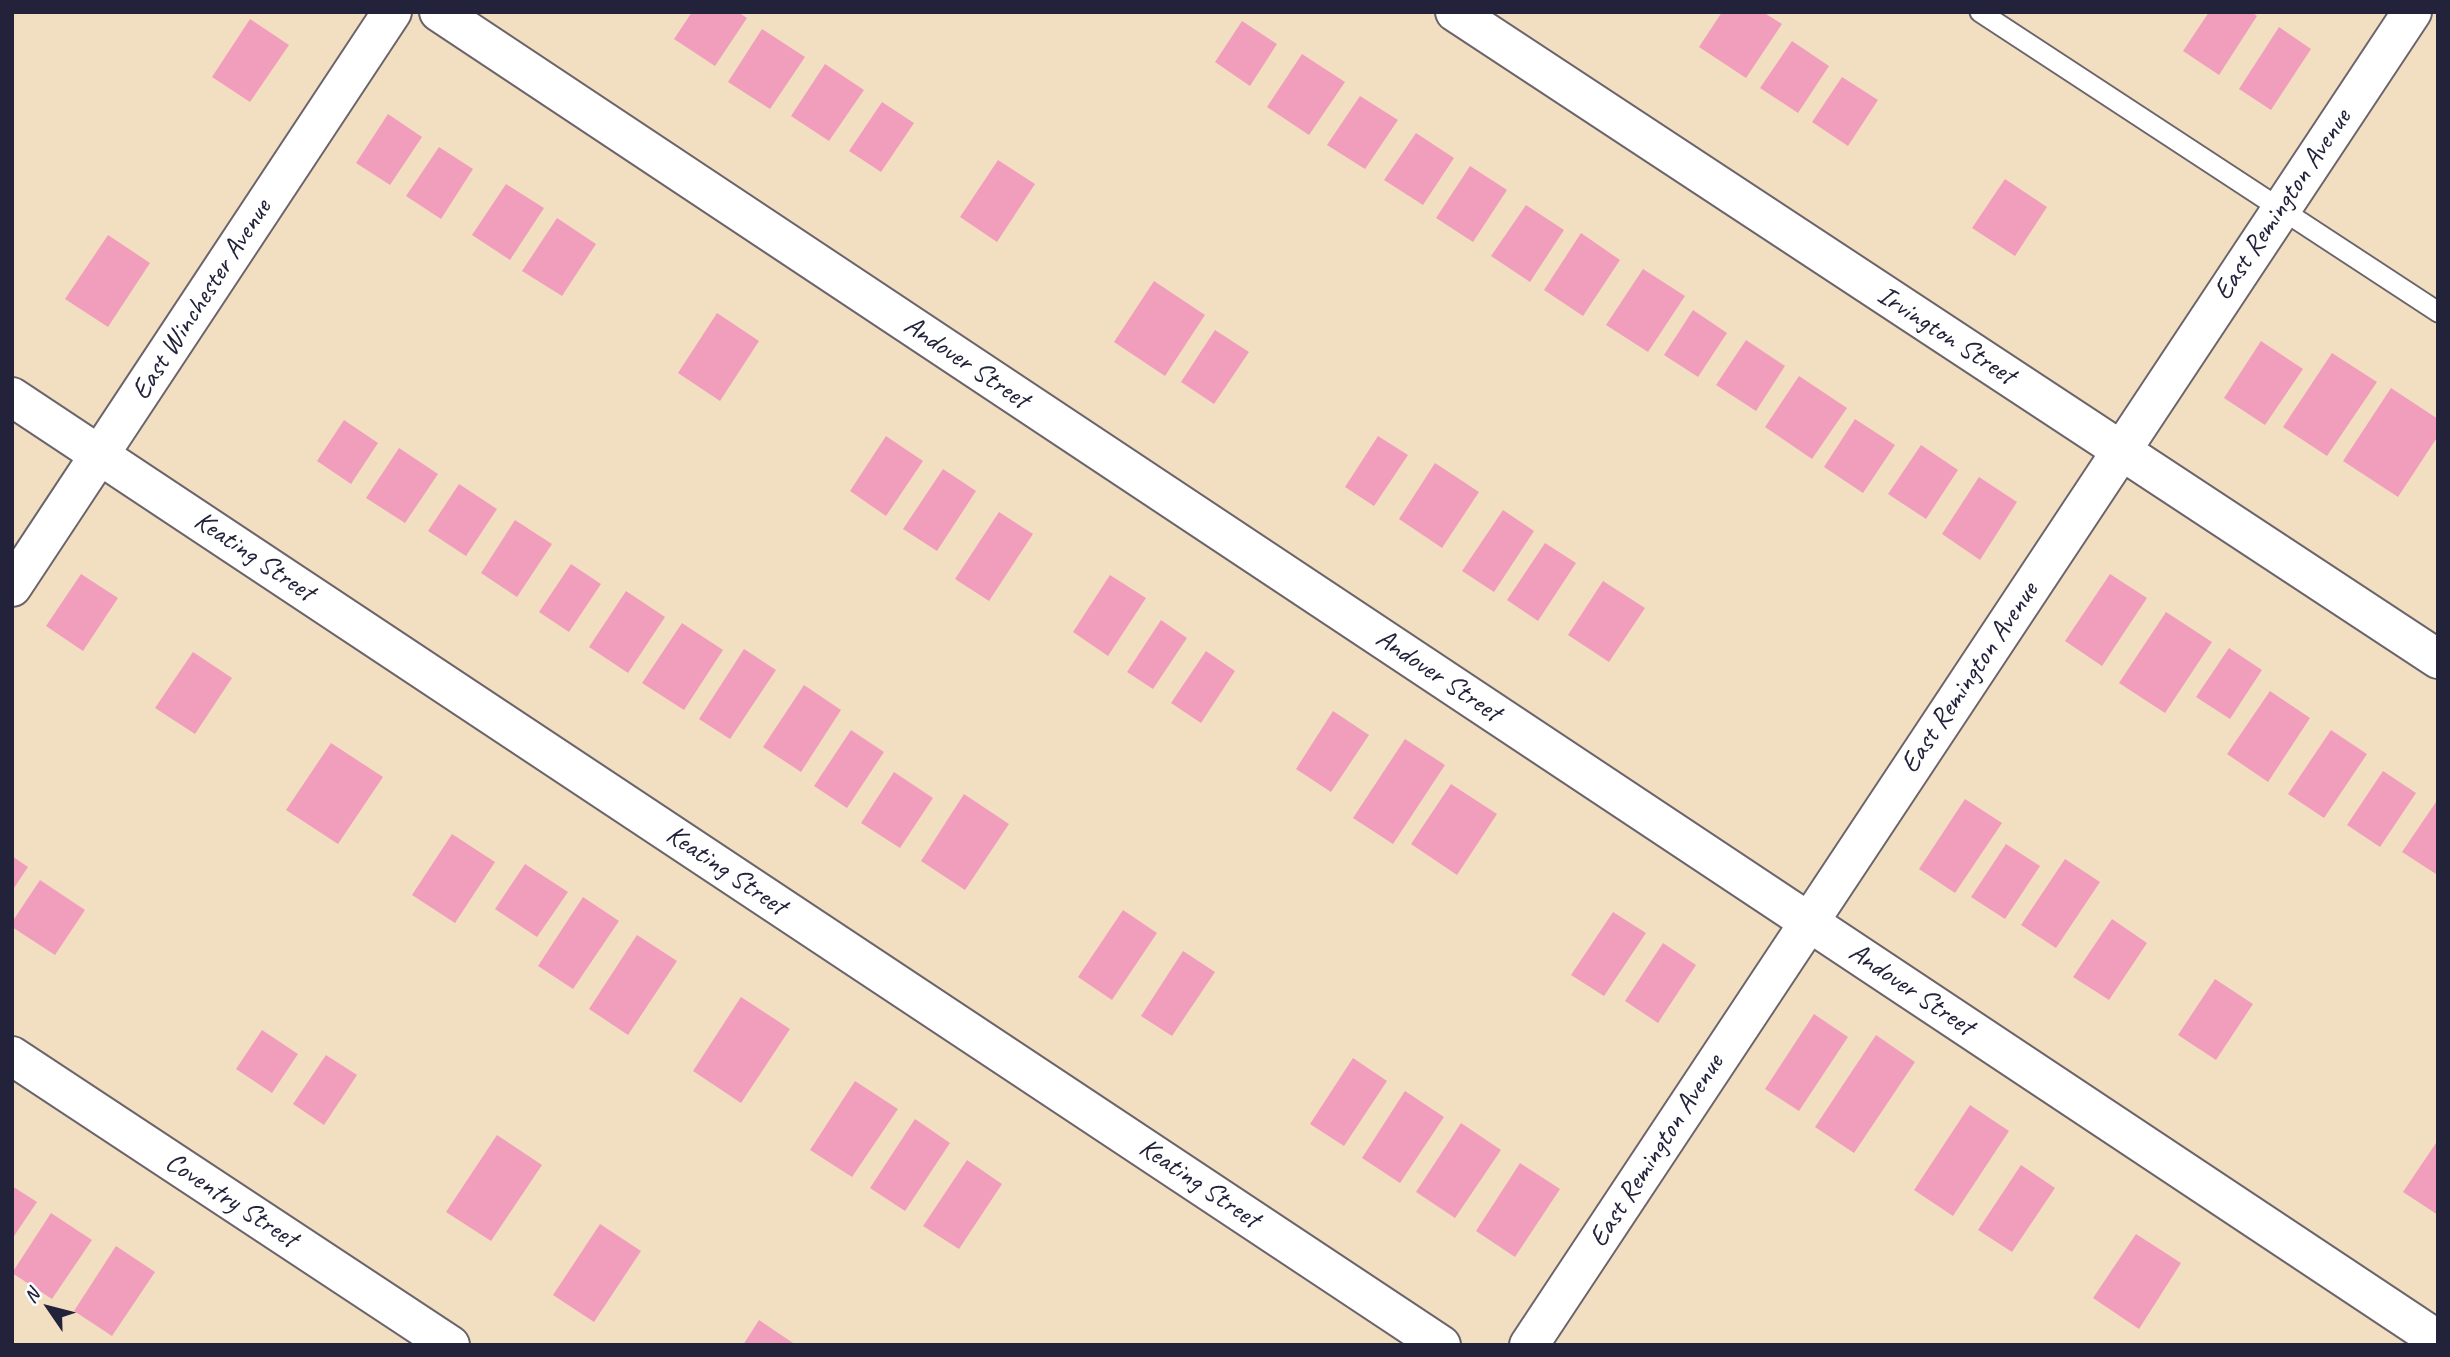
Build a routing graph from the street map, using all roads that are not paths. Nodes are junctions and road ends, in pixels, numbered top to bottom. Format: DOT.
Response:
graph roads {
  1 [pos="391,12"];
  2 [pos="439,12"];
  3 [pos="1455,12"];
  4 [pos="1980,12"];
  5 [pos="2412,12"];
  6 [pos="2281,209"];
  7 [pos="2438,312"];
  8 [pos="12,397"];
  9 [pos="2120,450"];
  10 [pos="100,454"];
  11 [pos="12,587"];
  12 [pos="2438,659"];
  13 [pos="1808,922"];
  14 [pos="12,1056"];
  15 [pos="2438,1340"];
  16 [pos="450,1345"];
  17 [pos="1441,1345"];
  18 [pos="1529,1345"];
  1 -- 10 [label="street, East Winchester Avenue"];
  2 -- 13 [label="street, Andover Street"];
  3 -- 9 [label="street, Irvington Street"];
  4 -- 6 [label="lane"];
  5 -- 6 [label="street, East Remington Avenue"];
  6 -- 7 [label="lane"];
  6 -- 9 [label="street, East Remington Avenue"];
  8 -- 10 [label="street, Keating Street"];
  9 -- 12 [label="street, Irvington Street"];
  9 -- 13 [label="street, East Remington Avenue"];
  10 -- 11 [label="street, East Winchester Avenue"];
  10 -- 17 [label="street, Keating Street"];
  13 -- 15 [label="street, Andover Street"];
  13 -- 18 [label="street, East Remington Avenue"];
  14 -- 16 [label="street, Coventry Street"];
}
